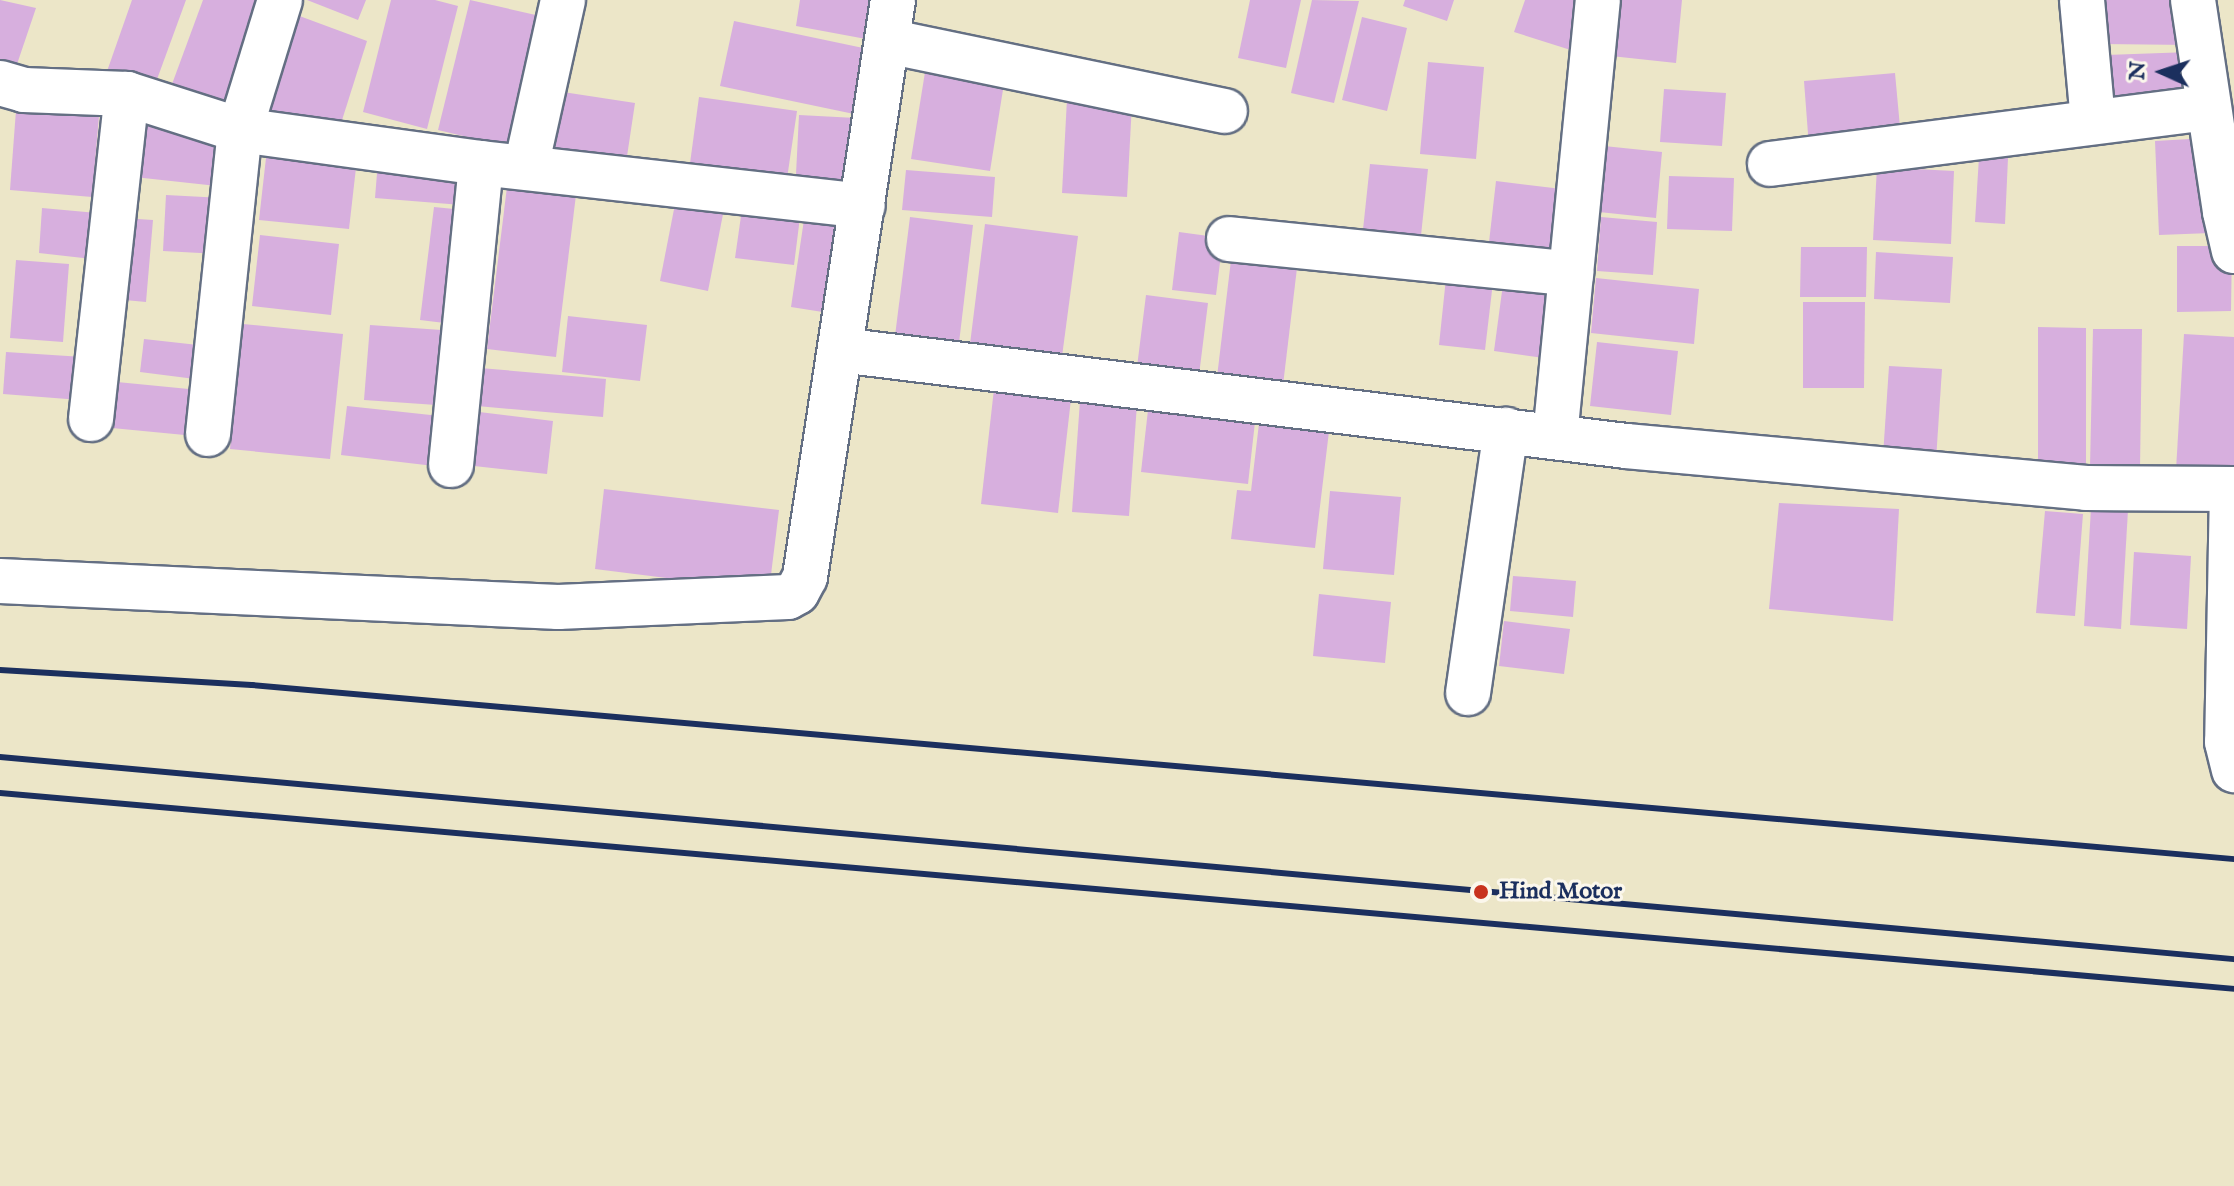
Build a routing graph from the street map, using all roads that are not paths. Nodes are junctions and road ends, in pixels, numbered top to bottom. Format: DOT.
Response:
graph roads {
  1 [pos="280,0"];
  2 [pos="563,0"];
  3 [pos="1598,0"];
  4 [pos="2082,0"];
  5 [pos="2193,0"];
  6 [pos="890,20"];
  7 [pos="0,83"];
  8 [pos="127,94"];
  9 [pos="2207,108"];
  10 [pos="1225,111"];
  11 [pos="2093,122"];
  12 [pos="240,130"];
  13 [pos="481,163"];
  14 [pos="1770,164"];
  15 [pos="526,167"];
  16 [pos="863,206"];
  17 [pos="1229,239"];
  18 [pos="2234,251"];
  19 [pos="1571,274"];
  20 [pos="840,350"];
  21 [pos="91,419"];
  22 [pos="1506,430"];
  23 [pos="208,434"];
  24 [pos="1555,437"];
  25 [pos="451,465"];
  26 [pos="2233,489"];
  27 [pos="0,581"];
  28 [pos="1468,693"];
  29 [pos="2234,770"];
  1 -- 12 [label="street"];
  2 -- 15 [label="street"];
  3 -- 19 [label="street"];
  4 -- 11 [label="street"];
  5 -- 9 [label="street"];
  6 -- 10 [label="street"];
  6 -- 16 [label="street"];
  7 -- 8 [label="street"];
  8 -- 12 [label="street"];
  8 -- 21 [label="street"];
  9 -- 11 [label="street"];
  9 -- 18 [label="street"];
  11 -- 14 [label="street"];
  12 -- 13 [label="street"];
  12 -- 23 [label="street"];
  13 -- 15 [label="street"];
  13 -- 25 [label="street"];
  15 -- 16 [label="street"];
  16 -- 20 [label="street"];
  17 -- 19 [label="street"];
  19 -- 24 [label="street"];
  20 -- 22 [label="street"];
  20 -- 27 [label="street"];
  22 -- 24 [label="street"];
  22 -- 28 [label="street"];
  24 -- 26 [label="street"];
  26 -- 29 [label="street"];
}
